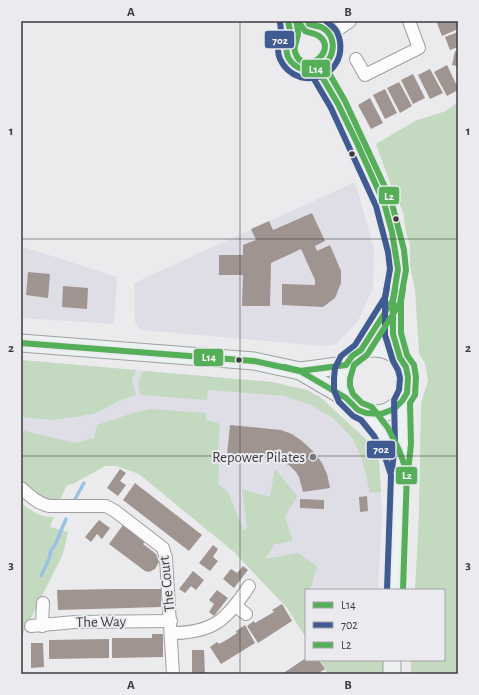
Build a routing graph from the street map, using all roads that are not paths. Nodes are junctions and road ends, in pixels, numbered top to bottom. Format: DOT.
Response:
graph roads {
  1 [pos="350,21"];
  2 [pos="409,21"];
  3 [pos="308,22"];
  4 [pos="289,28"];
  5 [pos="330,35"];
  6 [pos="356,59"];
  7 [pos="318,70"];
  8 [pos="393,300"];
  9 [pos="21,343"];
  10 [pos="362,350"];
  11 [pos="400,358"];
  12 [pos="346,365"];
  13 [pos="300,371"];
  14 [pos="346,398"];
  15 [pos="402,401"];
  16 [pos="366,413"];
  17 [pos="400,474"];
  18 [pos="21,488"];
  19 [pos="250,586"];
  20 [pos="395,589"];
  21 [pos="43,603"];
  22 [pos="236,606"];
  23 [pos="246,614"];
  24 [pos="171,627"];
  25 [pos="392,661"];
  26 [pos="174,674"];
  27 [pos="392,674"];
  1 -- 5 [label="street"];
  2 -- 6 [label="street"];
  3 -- 4 [label="main road"];
  3 -- 5 [label="main road"];
  4 -- 7 [label="main road"];
  5 -- 7 [label="main road"];
  7 -- 8 [label="main road"];
  8 -- 10 [label="main road"];
  8 -- 11 [label="main road"];
  9 -- 13 [label="main road"];
  10 -- 11 [label="main road"];
  10 -- 12 [label="main road"];
  11 -- 15 [label="main road"];
  12 -- 13 [label="main road"];
  12 -- 14 [label="main road"];
  13 -- 14 [label="main road"];
  14 -- 16 [label="main road"];
  15 -- 16 [label="main road"];
  15 -- 17 [label="main road"];
  16 -- 17 [label="main road"];
  17 -- 20 [label="main road"];
  18 -- 24 [label="street, The Court"];
  19 -- 22 [label="street, The Way"];
  21 -- 24 [label="street, The Way"];
  22 -- 23 [label="street"];
  22 -- 24 [label="street, The Way"];
  24 -- 26 [label="street, The Court"];
  25 -- 27 [label="main road"];
}
